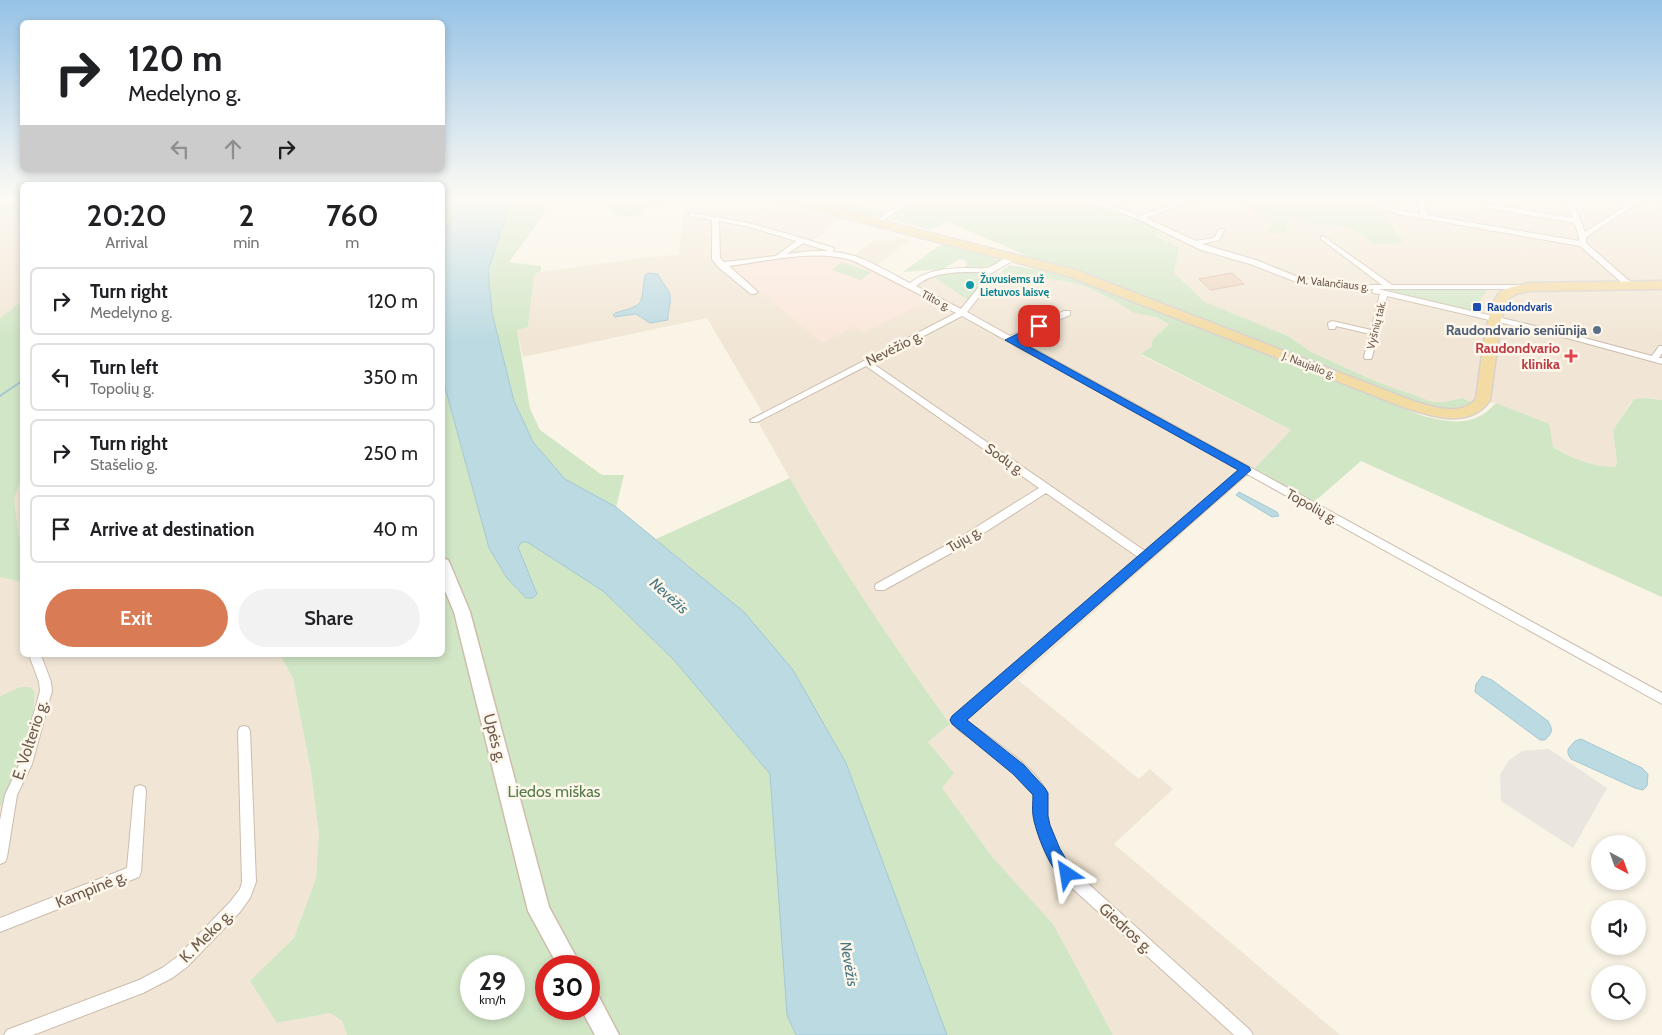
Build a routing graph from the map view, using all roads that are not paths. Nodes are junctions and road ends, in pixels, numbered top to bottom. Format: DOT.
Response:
graph roads {
  1 [pos="716,245"];
  2 [pos="795,245"];
  3 [pos="817,245"];
  4 [pos="968,245"];
  5 [pos="1198,245"];
  6 [pos="1332,245"];
  7 [pos="1584,245"];
  8 [pos="841,254"];
  9 [pos="778,257"];
  10 [pos="1013,257"];
  11 [pos="721,265"];
  12 [pos="988,270"];
  13 [pos="1662,285"];
  14 [pos="1631,286"];
  15 [pos="910,287"];
  16 [pos="1529,287"];
  17 [pos="1387,290"];
  18 [pos="754,292"];
  19 [pos="962,313"];
  20 [pos="1067,313"];
  21 [pos="1495,319"];
  22 [pos="1332,327"];
  23 [pos="1374,332"];
  24 [pos="1010,340"];
  25 [pos="1662,348"];
  26 [pos="1368,357"];
  27 [pos="1658,359"];
  28 [pos="866,362"];
  29 [pos="754,420"];
  30 [pos="1246,470"];
  31 [pos="1046,488"];
  32 [pos="1144,556"];
  33 [pos="445,571"];
  34 [pos="880,587"];
  35 [pos="36,657"];
  36 [pos="1662,698"];
  37 [pos="244,731"];
  38 [pos="140,791"];
  39 [pos="0,856"];
  40 [pos="0,925"];
  41 [pos="564,955"];
  42 [pos="600,1020"];
  43 [pos="12,1035"];
  44 [pos="608,1035"];
  45 [pos="1245,1035"];
  1 -- 11 [label="street"];
  2 -- 9 [label="street"];
  3 -- 8 [label="street"];
  4 -- 10 [label="main road, J. Naujalio g."];
  5 -- 17 [label="street, M. Valančiaus g."];
  6 -- 17 [label="street"];
  7 -- 14 [label="street"];
  8 -- 9 [label="street, Tilto g."];
  8 -- 15 [label="street, Tilto g."];
  9 -- 11 [label="street, Tilto g."];
  10 -- 12 [label="street"];
  10 -- 21 [label="main road, J. Naujalio g."];
  11 -- 18 [label="street"];
  12 -- 15 [label="street, Tilto g."];
  12 -- 19 [label="street, Nevėžio g."];
  13 -- 14 [label="main road, J. Naujalio g."];
  14 -- 16 [label="main road, J. Naujalio g."];
  15 -- 19 [label="street, Tilto g."];
  16 -- 17 [label="street"];
  16 -- 21 [label="main road, J. Naujalio g."];
  17 -- 21 [label="street"];
  17 -- 23 [label="street, Vyšnių tak."];
  19 -- 24 [label="street, Topolių g."];
  19 -- 28 [label="street, Nevėžio g."];
  20 -- 24 [label="street"];
  21 -- 27 [label="street"];
  22 -- 23 [label="street"];
  23 -- 26 [label="street, Vyšnių tak."];
  24 -- 30 [label="street, Topolių g."];
  25 -- 27 [label="street"];
  28 -- 29 [label="street, Nevėžio g."];
  28 -- 31 [label="street, Sodų g."];
  30 -- 32 [label="street"];
  30 -- 36 [label="street, Topolių g."];
  31 -- 32 [label="street, Sodų g."];
  31 -- 34 [label="street, Tujų g."];
  32 -- 45 [label="street, Giedros g."];
  33 -- 41 [label="main road, Upės g."];
  35 -- 39 [label="street, E. Volterio g."];
  37 -- 43 [label="street, K. Meko g."];
  38 -- 40 [label="street, Kampinė g."];
  42 -- 44 [label="main road"];
}
